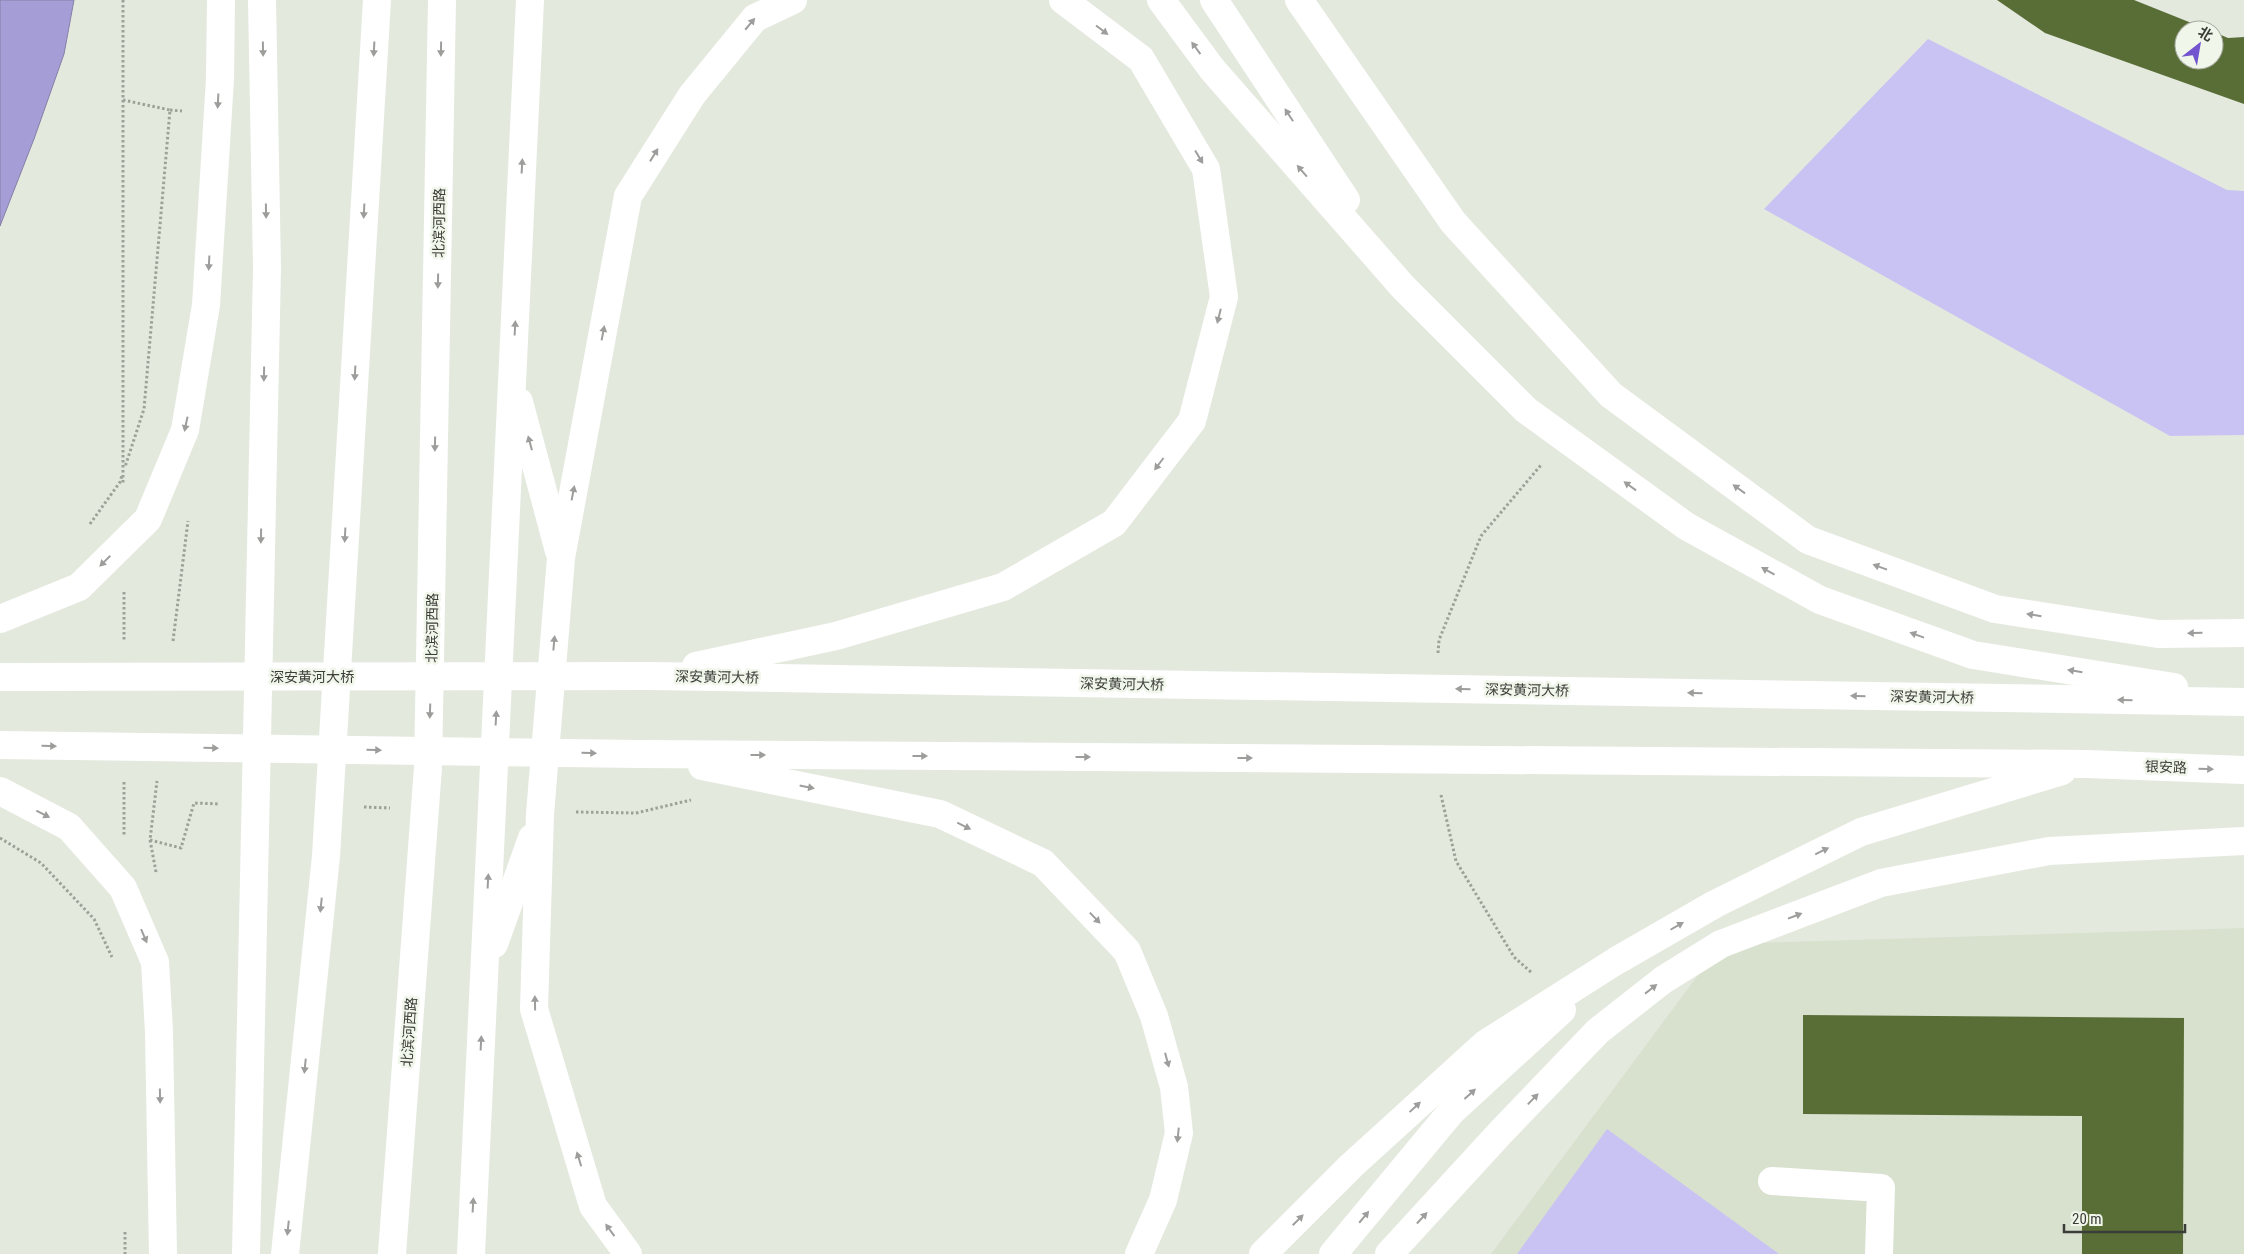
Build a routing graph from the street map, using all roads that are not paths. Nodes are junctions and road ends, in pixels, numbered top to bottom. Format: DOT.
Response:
graph roads {
  1 [pos="221,0"];
  2 [pos="262,0"];
  3 [pos="377,0"];
  4 [pos="442,0"];
  5 [pos="530,0"];
  6 [pos="793,0"];
  7 [pos="1063,0"];
  8 [pos="1162,0"];
  9 [pos="1214,0"];
  10 [pos="1299,0"];
  11 [pos="1403,287"];
  12 [pos="512,377"];
  13 [pos="561,558"];
  14 [pos="0,619"];
  15 [pos="2244,633"];
  16 [pos="650,676"];
  17 [pos="0,677"];
  18 [pos="2244,700"];
  19 [pos="0,745"];
  20 [pos="639,754"];
  21 [pos="2087,764"];
  22 [pos="2244,770"];
  23 [pos="0,792"];
  24 [pos="540,814"];
  25 [pos="2244,841"];
  26 [pos="1616,961"];
  27 [pos="484,971"];
  28 [pos="1772,1181"];
  29 [pos="163,1254"];
  30 [pos="246,1254"];
  31 [pos="286,1254"];
  32 [pos="392,1254"];
  33 [pos="471,1254"];
  34 [pos="628,1254"];
  35 [pos="1139,1254"];
  36 [pos="1263,1254"];
  37 [pos="1332,1254"];
  38 [pos="1389,1254"];
  39 [pos="1880,1254"];
  1 -- 14 [label="main road, one-way"];
  2 -- 30 [label="main road, one-way"];
  3 -- 31 [label="main road, one-way"];
  4 -- 32 [label="main road, 北滨河西路, one-way"];
  12 -- 5 [label="main road, one-way"];
  13 -- 6 [label="main road, one-way"];
  7 -- 16 [label="main road, one-way"];
  11 -- 8 [label="main road, one-way"];
  11 -- 9 [label="main road, one-way"];
  15 -- 10 [label="main road, one-way"];
  18 -- 11 [label="main road, one-way"];
  13 -- 12 [label="main road, one-way"];
  27 -- 12 [label="main road, one-way"];
  24 -- 13 [label="main road, one-way"];
  16 -- 17 [label="main road, 深安黄河大桥"];
  18 -- 16 [label="main road, 深安黄河大桥, one-way"];
  19 -- 20 [label="main road, one-way"];
  20 -- 21 [label="main road, one-way"];
  20 -- 35 [label="main road, one-way"];
  21 -- 22 [label="main road, 银安路, one-way"];
  26 -- 21 [label="main road, one-way"];
  23 -- 29 [label="main road, one-way"];
  24 -- 27 [label="main road"];
  34 -- 24 [label="main road, one-way"];
  38 -- 25 [label="main road, one-way"];
  36 -- 26 [label="main road, one-way"];
  37 -- 26 [label="main road, one-way"];
  33 -- 27 [label="main road, one-way"];
  28 -- 39 [label="main road"];
}
